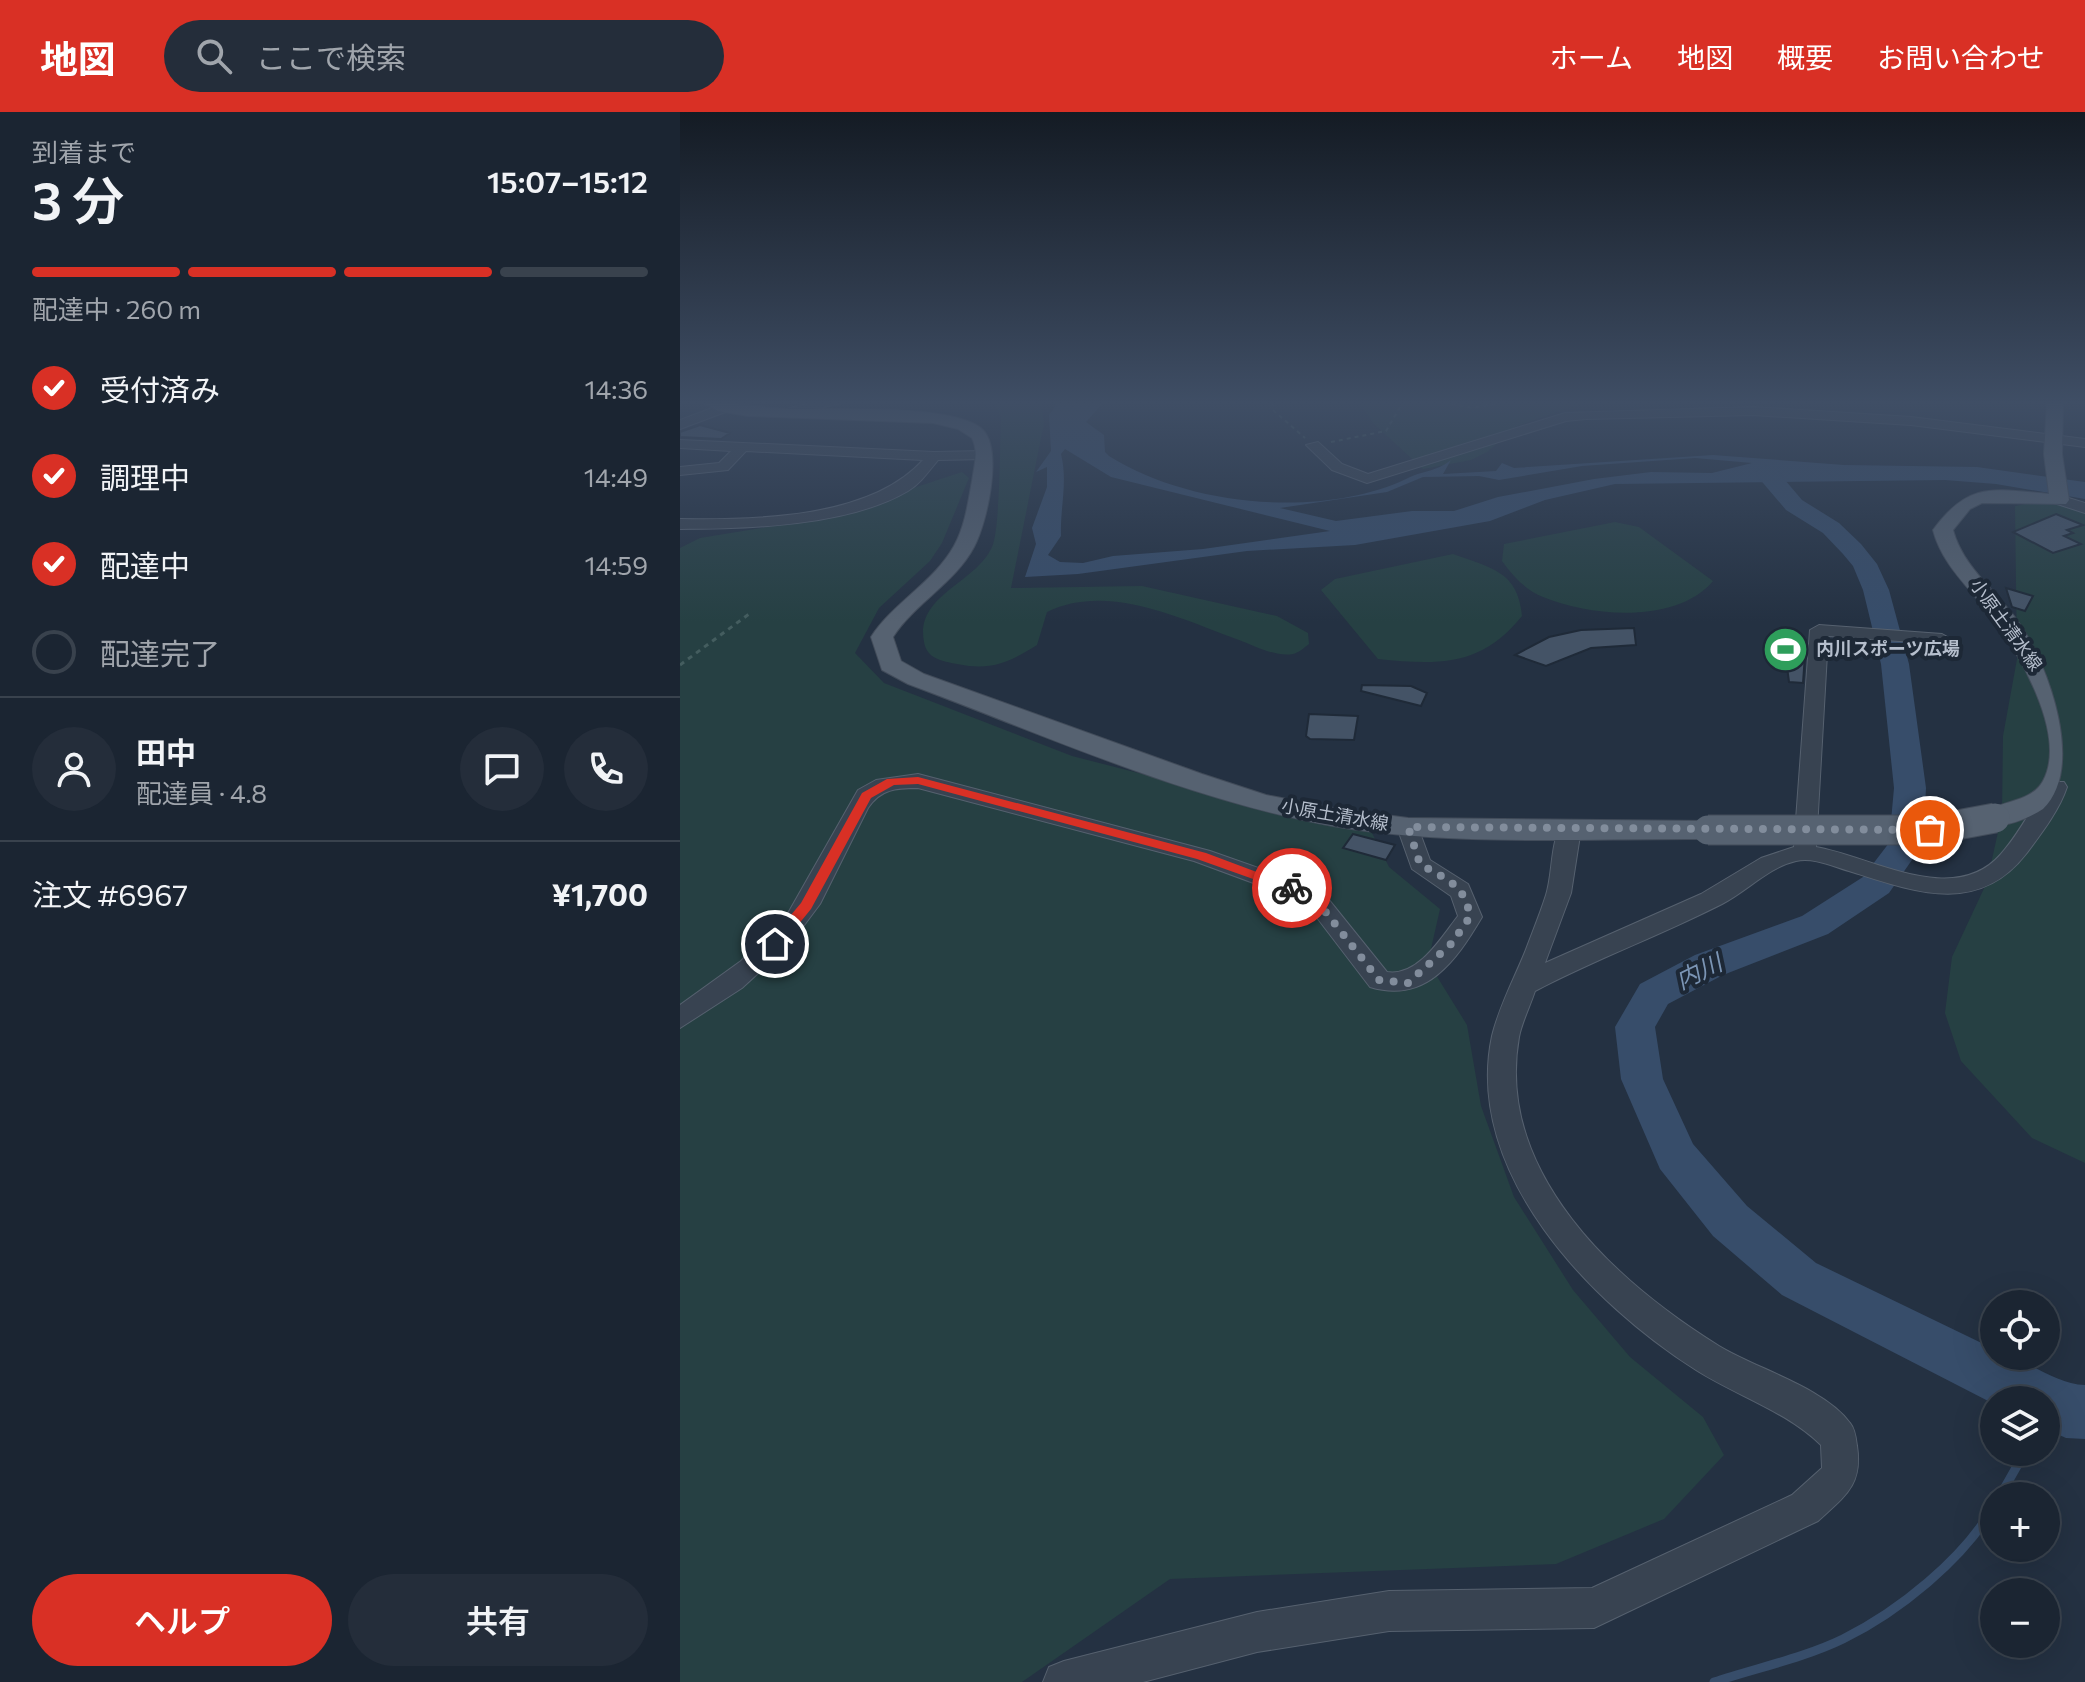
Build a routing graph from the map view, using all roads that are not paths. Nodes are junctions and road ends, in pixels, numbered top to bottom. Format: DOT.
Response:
graph roads {
  1 [pos="915,475"];
  2 [pos="981,475"];
  3 [pos="1358,475"];
  4 [pos="1379,475"];
  5 [pos="2057,475"];
  6 [pos="2059,498"];
  7 [pos="2085,508"];
  8 [pos="680,524"];
  9 [pos="1942,639"];
  10 [pos="2056,787"];
  11 [pos="1408,827"];
  12 [pos="1570,829"];
  13 [pos="1815,855"];
  14 [pos="1523,986"];
  15 [pos="680,1018"];
  16 [pos="1064,1682"];
  1 -- 8 [label="street"];
  2 -- 11 [label="main road, 小原土清水線"];
  3 -- 4 [label="street"];
  5 -- 6 [label="main road"];
  6 -- 7 [label="street"];
  6 -- 10 [label="main road, 小原土清水線"];
  9 -- 13 [label="street"];
  10 -- 12 [label="main road, 小原土清水線, bridge"];
  10 -- 13 [label="street"];
  11 -- 12 [label="main road, 小原土清水線"];
  11 -- 15 [label="street"];
  12 -- 14 [label="street"];
  13 -- 14 [label="street"];
  14 -- 16 [label="street"];
}
